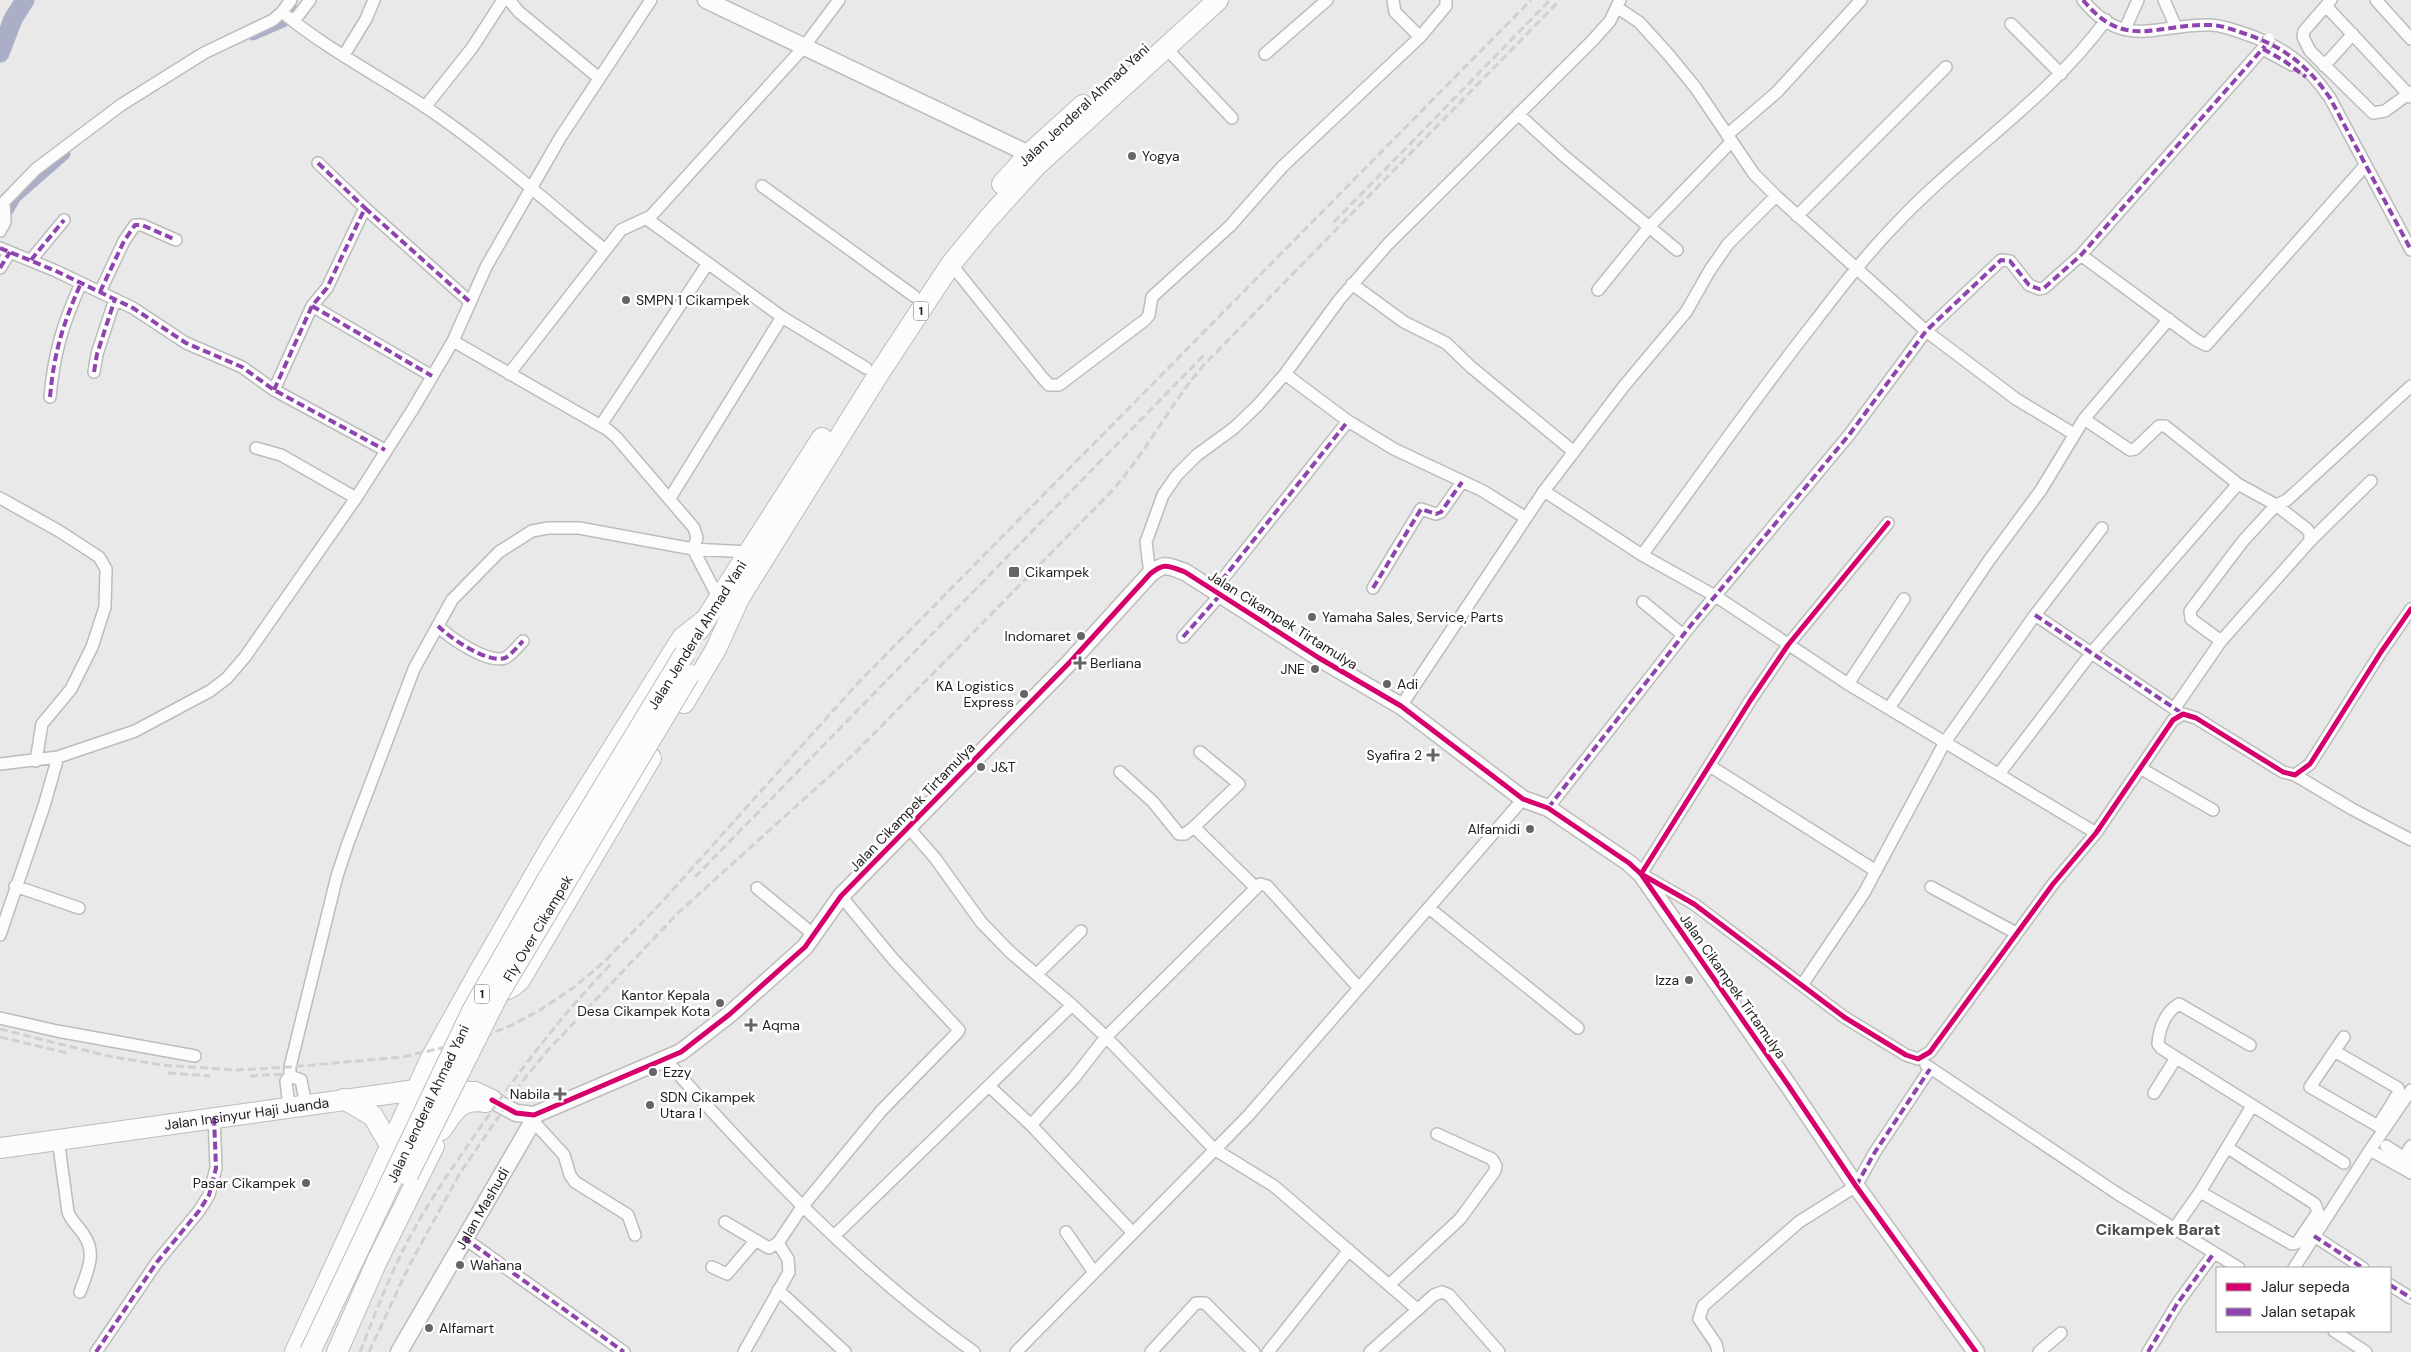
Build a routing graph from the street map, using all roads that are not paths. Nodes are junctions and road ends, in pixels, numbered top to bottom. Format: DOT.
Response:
graph roads {
  1 [pos="291,0"];
  2 [pos="310,0"];
  3 [pos="374,0"];
  4 [pos="503,0"];
  5 [pos="509,0"];
  6 [pos="651,0"];
  7 [pos="706,0"];
  8 [pos="839,0"];
  9 [pos="1198,0"];
  10 [pos="1218,0"];
  11 [pos="1328,0"];
  12 [pos="1393,0"];
  13 [pos="1446,0"];
  14 [pos="1861,0"];
  15 [pos="2083,0"];
  16 [pos="2138,0"];
  17 [pos="2164,0"];
  18 [pos="2376,0"];
  19 [pos="2329,3"];
  20 [pos="1619,4"];
  21 [pos="288,17"];
  22 [pos="2106,20"];
  23 [pos="2011,24"];
  24 [pos="2176,27"];
  25 [pos="2125,29"];
  26 [pos="2353,34"];
  27 [pos="1420,37"];
  28 [pos="2411,39"];
  29 [pos="2266,44"];
  30 [pos="803,48"];
  31 [pos="1166,48"];
  32 [pos="1265,54"];
  33 [pos="344,55"];
  34 [pos="1946,66"];
  35 [pos="2324,66"];
  36 [pos="2061,74"];
  37 [pos="599,78"];
  38 [pos="2411,94"];
  39 [pos="425,107"];
  40 [pos="1518,114"];
  41 [pos="1232,118"];
  42 [pos="1729,139"];
  43 [pos="1033,160"];
  44 [pos="318,163"];
  45 [pos="2363,168"];
  46 [pos="762,186"];
  47 [pos="532,188"];
  48 [pos="1776,196"];
  49 [pos="366,208"];
  50 [pos="1797,216"];
  51 [pos="647,219"];
  52 [pos="64,220"];
  53 [pos="2,224"];
  54 [pos="1649,227"];
  55 [pos="176,240"];
  56 [pos="5,250"];
  57 [pos="605,250"];
  58 [pos="1677,250"];
  59 [pos="2411,250"];
  60 [pos="2081,255"];
  61 [pos="2411,257"];
  62 [pos="31,260"];
  63 [pos="708,263"];
  64 [pos="952,264"];
  65 [pos="0,268"];
  66 [pos="1857,268"];
  67 [pos="81,283"];
  68 [pos="1352,284"];
  69 [pos="1598,290"];
  70 [pos="100,292"];
  71 [pos="914,296"];
  72 [pos="115,299"];
  73 [pos="470,302"];
  74 [pos="312,306"];
  75 [pos="782,317"];
  76 [pos="2169,319"];
  77 [pos="1926,331"];
  78 [pos="453,341"];
  79 [pos="866,368"];
  80 [pos="94,372"];
  81 [pos="509,374"];
  82 [pos="1285,374"];
  83 [pos="432,376"];
  84 [pos="2411,386"];
  85 [pos="274,390"];
  86 [pos="50,397"];
  87 [pos="2084,419"];
  88 [pos="1348,421"];
  89 [pos="601,425"];
  90 [pos="2074,434"];
  91 [pos="256,448"];
  92 [pos="385,450"];
  93 [pos="1574,452"];
  94 [pos="2371,481"];
  95 [pos="1462,482"];
  96 [pos="2238,484"];
  97 [pos="1544,491"];
  98 [pos="0,498"];
  99 [pos="356,498"];
  100 [pos="670,498"];
  101 [pos="2276,505"];
  102 [pos="1526,518"];
  103 [pos="1888,523"];
  104 [pos="2102,528"];
  105 [pos="2310,541"];
  106 [pos="693,549"];
  107 [pos="748,552"];
  108 [pos="1642,555"];
  109 [pos="1150,574"];
  110 [pos="1373,588"];
  111 [pos="1218,592"];
  112 [pos="740,596"];
  113 [pos="1717,597"];
  114 [pos="719,599"];
  115 [pos="1904,600"];
  116 [pos="1642,602"];
  117 [pos="2411,609"];
  118 [pos="2035,615"];
  119 [pos="706,619"];
  120 [pos="438,626"];
  121 [pos="1683,635"];
  122 [pos="1184,637"];
  123 [pos="2221,641"];
  124 [pos="523,642"];
  125 [pos="1788,645"];
  126 [pos="2092,652"];
  127 [pos="689,675"];
  128 [pos="1848,684"];
  129 [pos="1402,706"];
  130 [pos="1889,708"];
  131 [pos="2178,712"];
  132 [pos="1945,742"];
  133 [pos="1200,752"];
  134 [pos="58,757"];
  135 [pos="36,761"];
  136 [pos="0,764"];
  137 [pos="1710,766"];
  138 [pos="2140,768"];
  139 [pos="1120,772"];
  140 [pos="1999,774"];
  141 [pos="2295,774"];
  142 [pos="1523,798"];
  143 [pos="1548,808"];
  144 [pos="2213,810"];
  145 [pos="908,827"];
  146 [pos="1194,827"];
  147 [pos="2096,833"];
  148 [pos="2411,840"];
  149 [pos="1876,872"];
  150 [pos="1641,874"];
  151 [pos="15,886"];
  152 [pos="1255,887"];
  153 [pos="1931,887"];
  154 [pos="758,888"];
  155 [pos="841,896"];
  156 [pos="79,908"];
  157 [pos="1429,908"];
  158 [pos="1081,930"];
  159 [pos="2016,933"];
  160 [pos="0,935"];
  161 [pos="814,936"];
  162 [pos="479,972"];
  163 [pos="1037,974"];
  164 [pos="1802,985"];
  165 [pos="1358,987"];
  166 [pos="1072,1005"];
  167 [pos="0,1018"];
  168 [pos="1578,1028"];
  169 [pos="2344,1037"];
  170 [pos="1106,1038"];
  171 [pos="2250,1045"];
  172 [pos="2336,1052"];
  173 [pos="195,1056"];
  174 [pos="664,1058"];
  175 [pos="2176,1058"];
  176 [pos="1918,1059"];
  177 [pos="1930,1069"];
  178 [pos="290,1076"];
  179 [pos="990,1086"];
  180 [pos="416,1090"];
  181 [pos="2411,1090"];
  182 [pos="454,1091"];
  183 [pos="2154,1093"];
  184 [pos="344,1099"];
  185 [pos="492,1100"];
  186 [pos="298,1106"];
  187 [pos="2252,1106"];
  188 [pos="214,1117"];
  189 [pos="533,1118"];
  190 [pos="1031,1125"];
  191 [pos="2378,1126"];
  192 [pos="441,1130"];
  193 [pos="1437,1134"];
  194 [pos="58,1139"];
  195 [pos="2382,1142"];
  196 [pos="2411,1146"];
  197 [pos="390,1147"];
  198 [pos="0,1148"];
  199 [pos="2228,1148"];
  200 [pos="1214,1149"];
  201 [pos="2370,1150"];
  202 [pos="429,1156"];
  203 [pos="2405,1161"];
  204 [pos="2344,1162"];
  205 [pos="2411,1173"];
  206 [pos="1856,1186"];
  207 [pos="2200,1192"];
  208 [pos="802,1207"];
  209 [pos="725,1222"];
  210 [pos="2174,1229"];
  211 [pos="1066,1232"];
  212 [pos="1132,1232"];
  213 [pos="634,1235"];
  214 [pos="834,1236"];
  215 [pos="2314,1236"];
  216 [pos="464,1238"];
  217 [pos="756,1240"];
  218 [pos="778,1243"];
  219 [pos="1349,1250"];
  220 [pos="2214,1253"];
  221 [pos="712,1267"];
  222 [pos="2237,1267"];
  223 [pos="2295,1267"];
  224 [pos="2361,1267"];
  225 [pos="1093,1271"];
  226 [pos="1390,1284"];
  227 [pos="2391,1286"];
  228 [pos="778,1290"];
  229 [pos="80,1292"];
  230 [pos="2411,1298"];
  231 [pos="1418,1310"];
  232 [pos="2336,1332"];
  233 [pos="2061,1333"];
  234 [pos="606,1348"];
  235 [pos="96,1352"];
  236 [pos="296,1352"];
  237 [pos="310,1352"];
  238 [pos="325,1352"];
  239 [pos="337,1352"];
  240 [pos="399,1352"];
  241 [pos="624,1352"];
  242 [pos="744,1352"];
  243 [pos="845,1352"];
  244 [pos="974,1352"];
  245 [pos="1016,1352"];
  246 [pos="1151,1352"];
  247 [pos="1254,1352"];
  248 [pos="1268,1352"];
  249 [pos="1370,1352"];
  250 [pos="1499,1352"];
  251 [pos="1718,1352"];
  252 [pos="1976,1352"];
  253 [pos="2039,1352"];
  254 [pos="2148,1352"];
  255 [pos="2366,1352"];
  1 -- 21 [label="street"];
  2 -- 21 [label="street"];
  3 -- 33 [label="street"];
  4 -- 39 [label="street"];
  5 -- 37 [label="street"];
  6 -- 37 [label="street"];
  7 -- 30 [label="street"];
  8 -- 30 [label="street"];
  9 -- 43 [label="highway, Jalan Jenderal Ahmad Yani / 1"];
  10 -- 31 [label="highway, Jalan Jenderal Ahmad Yani / 1"];
  11 -- 32 [label="street"];
  12 -- 27 [label="street"];
  13 -- 27 [label="street"];
  14 -- 42 [label="street"];
  15 -- 22 [label="street"];
  16 -- 25 [label="street"];
  17 -- 24 [label="street"];
  18 -- 28 [label="street"];
  19 -- 26 [label="street"];
  19 -- 35 [label="street"];
  20 -- 40 [label="street"];
  20 -- 42 [label="street"];
  21 -- 33 [label="street"];
  21 -- 53 [label="street"];
  22 -- 25 [label="street"];
  22 -- 36 [label="street"];
  23 -- 36 [label="street"];
  24 -- 25 [label="street"];
  24 -- 29 [label="street"];
  26 -- 35 [label="street"];
  26 -- 38 [label="street"];
  27 -- 64 [label="street"];
  29 -- 45 [label="street"];
  29 -- 59 [label="street"];
  29 -- 60 [label="street"];
  30 -- 43 [label="street"];
  30 -- 51 [label="street"];
  31 -- 41 [label="street"];
  31 -- 43 [label="highway, Jalan Jenderal Ahmad Yani / 1"];
  33 -- 39 [label="street"];
  34 -- 50 [label="street"];
  35 -- 38 [label="street"];
  36 -- 66 [label="street"];
  37 -- 47 [label="street"];
  39 -- 47 [label="street"];
  40 -- 54 [label="street"];
  40 -- 68 [label="street"];
  42 -- 48 [label="street"];
  42 -- 54 [label="street"];
  43 -- 64 [label="highway, Jalan Jenderal Ahmad Yani / 1"];
  43 -- 71 [label="highway, Jalan Jenderal Ahmad Yani / 1"];
  44 -- 49 [label="street"];
  45 -- 61 [label="street"];
  45 -- 76 [label="street"];
  46 -- 71 [label="street"];
  47 -- 57 [label="street"];
  47 -- 73 [label="street"];
  48 -- 50 [label="street"];
  48 -- 93 [label="street"];
  49 -- 73 [label="street"];
  49 -- 74 [label="street"];
  50 -- 66 [label="street"];
  51 -- 57 [label="street"];
  51 -- 63 [label="street"];
  52 -- 62 [label="street"];
  54 -- 58 [label="street"];
  54 -- 69 [label="street"];
  55 -- 70 [label="street"];
  56 -- 62 [label="street"];
  56 -- 65 [label="street"];
  57 -- 81 [label="street"];
  60 -- 76 [label="street"];
  60 -- 77 [label="street"];
  62 -- 67 [label="street"];
  63 -- 75 [label="street"];
  63 -- 89 [label="street"];
  64 -- 112 [label="highway, Jalan Jenderal Ahmad Yani / 1"];
  66 -- 77 [label="street"];
  66 -- 108 [label="street"];
  67 -- 70 [label="street"];
  67 -- 86 [label="street"];
  68 -- 82 [label="street"];
  68 -- 93 [label="street"];
  70 -- 72 [label="street"];
  71 -- 79 [label="highway, Jalan Jenderal Ahmad Yani / 1"];
  72 -- 80 [label="street"];
  72 -- 85 [label="street"];
  73 -- 78 [label="street"];
  74 -- 83 [label="street"];
  74 -- 85 [label="street"];
  75 -- 79 [label="street"];
  75 -- 100 [label="street"];
  76 -- 87 [label="street"];
  77 -- 90 [label="street"];
  77 -- 113 [label="street"];
  78 -- 81 [label="street"];
  78 -- 83 [label="street"];
  79 -- 107 [label="highway, Jalan Jenderal Ahmad Yani / 1"];
  81 -- 89 [label="street"];
  82 -- 88 [label="street"];
  82 -- 109 [label="street"];
  83 -- 92 [label="street"];
  84 -- 101 [label="street"];
  85 -- 92 [label="street"];
  87 -- 90 [label="street"];
  87 -- 96 [label="street"];
  88 -- 95 [label="street"];
  88 -- 111 [label="street"];
  89 -- 100 [label="street"];
  90 -- 130 [label="street"];
  91 -- 99 [label="street"];
  92 -- 99 [label="street"];
  93 -- 97 [label="street"];
  94 -- 105 [label="street"];
  95 -- 102 [label="street"];
  95 -- 110 [label="street"];
  96 -- 101 [label="street"];
  96 -- 126 [label="street"];
  97 -- 102 [label="street"];
  97 -- 108 [label="street"];
  98 -- 135 [label="street"];
  99 -- 134 [label="street"];
  100 -- 106 [label="street"];
  101 -- 105 [label="street"];
  101 -- 123 [label="street"];
  102 -- 129 [label="street"];
  103 -- 125 [label="street"];
  104 -- 118 [label="street"];
  105 -- 123 [label="street"];
  106 -- 107 [label="street"];
  106 -- 114 [label="street"];
  106 -- 120 [label="street"];
  107 -- 114 [label="highway, Jalan Jenderal Ahmad Yani / 1"];
  108 -- 113 [label="street"];
  109 -- 111 [label="street, Jalan Cikampek Tirtamulya"];
  109 -- 145 [label="street, Jalan Cikampek Tirtamulya"];
  111 -- 122 [label="street"];
  111 -- 129 [label="street, Jalan Cikampek Tirtamulya"];
  112 -- 127 [label="highway, Jalan Jenderal Ahmad Yani / 1"];
  112 -- 162 [label="highway"];
  113 -- 121 [label="street"];
  113 -- 125 [label="street"];
  114 -- 119 [label="highway, Jalan Jenderal Ahmad Yani / 1"];
  115 -- 128 [label="street"];
  116 -- 121 [label="street"];
  117 -- 141 [label="street"];
  118 -- 126 [label="street"];
  118 -- 132 [label="street"];
  119 -- 162 [label="highway"];
  119 -- 237 [label="highway, Jalan Jenderal Ahmad Yani / 1, bridge"];
  120 -- 124 [label="street"];
  120 -- 178 [label="street"];
  121 -- 143 [label="street"];
  123 -- 131 [label="street"];
  125 -- 128 [label="street"];
  125 -- 137 [label="street"];
  126 -- 131 [label="street"];
  126 -- 140 [label="street"];
  127 -- 238 [label="highway, Fly Over Cikampek / 1, bridge"];
  128 -- 130 [label="street"];
  129 -- 142 [label="street, Jalan Cikampek Tirtamulya"];
  130 -- 132 [label="street"];
  131 -- 138 [label="street"];
  131 -- 141 [label="street"];
  132 -- 140 [label="street"];
  132 -- 149 [label="street"];
  133 -- 146 [label="street"];
  134 -- 135 [label="street"];
  134 -- 151 [label="street"];
  135 -- 136 [label="street"];
  137 -- 149 [label="street"];
  137 -- 150 [label="street"];
  138 -- 144 [label="street"];
  138 -- 147 [label="street"];
  139 -- 146 [label="street"];
  140 -- 147 [label="street"];
  141 -- 148 [label="street"];
  142 -- 143 [label="street, Jalan Cikampek Tirtamulya"];
  142 -- 157 [label="street"];
  143 -- 150 [label="street, Jalan Cikampek Tirtamulya"];
  145 -- 155 [label="street, Jalan Cikampek Tirtamulya"];
  145 -- 163 [label="street"];
  146 -- 152 [label="street"];
  147 -- 159 [label="street"];
  149 -- 164 [label="street"];
  150 -- 164 [label="street"];
  150 -- 206 [label="street, Jalan Cikampek Tirtamulya"];
  151 -- 156 [label="street"];
  151 -- 160 [label="street"];
  152 -- 165 [label="street"];
  152 -- 170 [label="street"];
  153 -- 159 [label="street"];
  154 -- 161 [label="street"];
  155 -- 161 [label="street, Jalan Cikampek Tirtamulya"];
  155 -- 208 [label="street"];
  157 -- 165 [label="street"];
  157 -- 168 [label="street"];
  158 -- 163 [label="street"];
  159 -- 176 [label="street"];
  161 -- 174 [label="street, Jalan Cikampek Tirtamulya"];
  162 -- 180 [label="highway"];
  163 -- 166 [label="street"];
  164 -- 176 [label="street"];
  165 -- 200 [label="street"];
  166 -- 170 [label="street"];
  166 -- 179 [label="street"];
  167 -- 173 [label="street"];
  169 -- 172 [label="street"];
  170 -- 190 [label="street"];
  170 -- 200 [label="street"];
  171 -- 175 [label="street"];
  172 -- 191 [label="street"];
  172 -- 191 [label="street"];
  174 -- 189 [label="street, Jalan Cikampek Tirtamulya"];
  174 -- 208 [label="street"];
  175 -- 183 [label="street"];
  175 -- 187 [label="street"];
  176 -- 177 [label="street"];
  177 -- 206 [label="street"];
  177 -- 210 [label="street"];
  178 -- 186 [label="street"];
  178 -- 186 [label="street"];
  179 -- 190 [label="street"];
  179 -- 214 [label="street"];
  180 -- 182 [label="highway, Jalan Insinyur Haji Juanda"];
  180 -- 184 [label="highway, Jalan Insinyur Haji Juanda"];
  180 -- 197 [label="highway"];
  181 -- 195 [label="street"];
  182 -- 185 [label="highway, Jalan Insinyur Haji Juanda"];
  182 -- 192 [label="highway"];
  184 -- 186 [label="highway, Jalan Insinyur Haji Juanda"];
  184 -- 197 [label="highway"];
  185 -- 189 [label="street"];
  185 -- 192 [label="highway"];
  186 -- 188 [label="highway, Jalan Insinyur Haji Juanda"];
  187 -- 199 [label="street"];
  187 -- 204 [label="street"];
  188 -- 194 [label="highway, Jalan Insinyur Haji Juanda"];
  188 -- 235 [label="street"];
  189 -- 213 [label="street"];
  189 -- 216 [label="street, Jalan Mashudi"];
  190 -- 212 [label="street"];
  191 -- 195 [label="street"];
  192 -- 202 [label="highway"];
  193 -- 226 [label="street"];
  194 -- 198 [label="highway, Jalan Insinyur Haji Juanda"];
  194 -- 229 [label="street"];
  195 -- 201 [label="street"];
  195 -- 203 [label="street"];
  196 -- 203 [label="street"];
  197 -- 202 [label="highway"];
  197 -- 236 [label="highway"];
  199 -- 207 [label="street"];
  199 -- 207 [label="street"];
  200 -- 212 [label="street"];
  200 -- 219 [label="street"];
  201 -- 203 [label="street"];
  201 -- 215 [label="street"];
  202 -- 239 [label="highway"];
  203 -- 205 [label="street"];
  206 -- 251 [label="street"];
  206 -- 252 [label="street, Jalan Cikampek Tirtamulya"];
  207 -- 210 [label="street"];
  208 -- 214 [label="street"];
  208 -- 218 [label="street"];
  209 -- 217 [label="street"];
  210 -- 220 [label="street"];
  211 -- 225 [label="street"];
  212 -- 225 [label="street"];
  214 -- 244 [label="street"];
  215 -- 223 [label="street"];
  215 -- 224 [label="street"];
  216 -- 234 [label="street"];
  216 -- 240 [label="street, Jalan Mashudi"];
  217 -- 218 [label="street"];
  217 -- 221 [label="street"];
  218 -- 228 [label="street"];
  219 -- 226 [label="street"];
  219 -- 248 [label="street"];
  220 -- 222 [label="street"];
  220 -- 254 [label="street"];
  225 -- 245 [label="street"];
  226 -- 231 [label="street"];
  227 -- 230 [label="street"];
  228 -- 242 [label="street"];
  228 -- 243 [label="street"];
  231 -- 249 [label="street"];
  231 -- 250 [label="street"];
  232 -- 255 [label="street"];
  233 -- 253 [label="street"];
  234 -- 241 [label="street"];
  246 -- 247 [label="street"];
}
